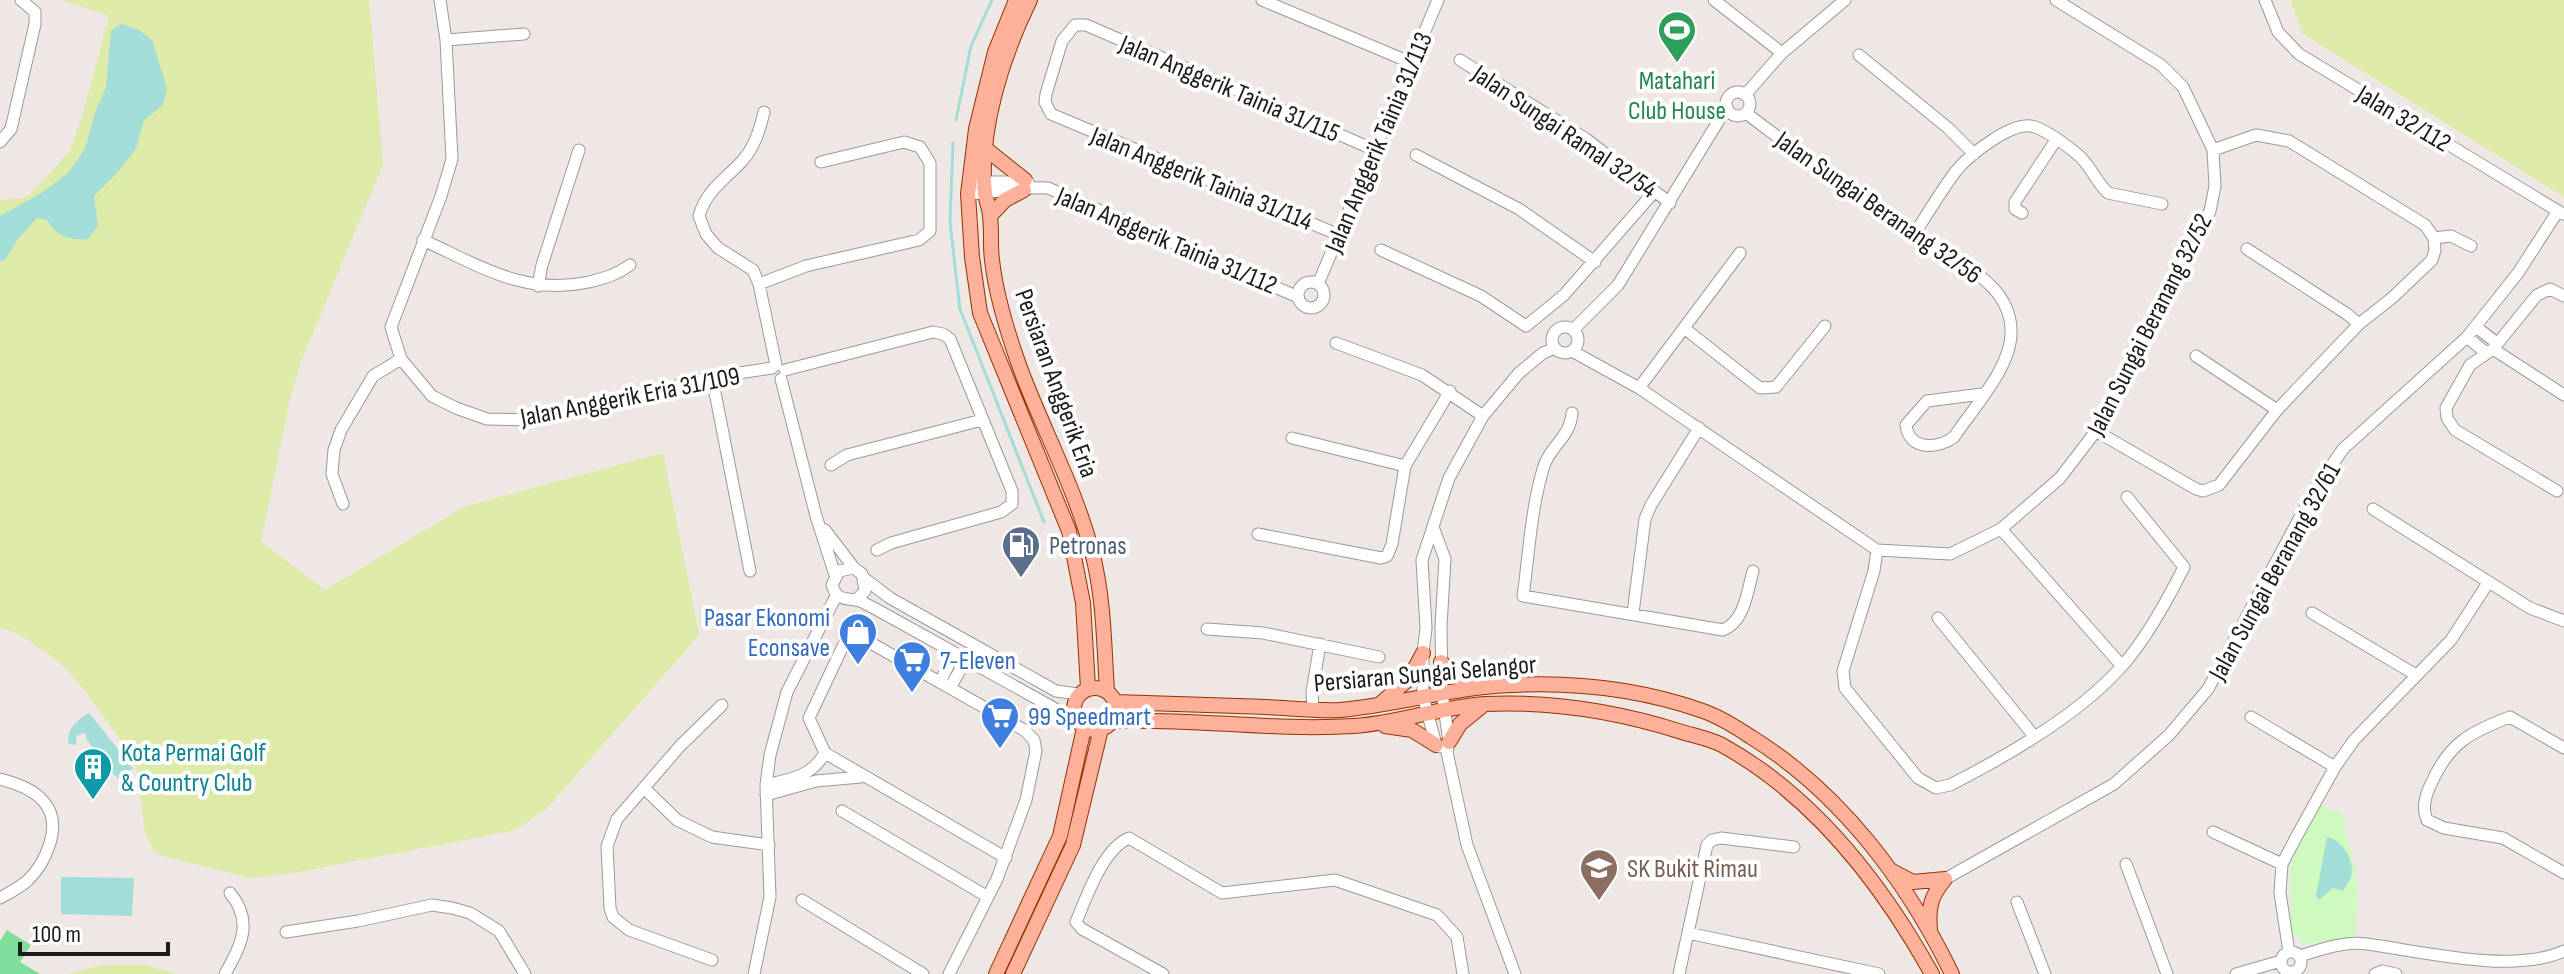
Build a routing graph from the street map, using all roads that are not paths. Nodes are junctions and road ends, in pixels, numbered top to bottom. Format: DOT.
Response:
graph roads {
  1 [pos="21,0"];
  2 [pos="440,0"];
  3 [pos="1016,0"];
  4 [pos="1030,0"];
  5 [pos="1262,0"];
  6 [pos="1438,0"];
  7 [pos="1714,0"];
  8 [pos="1845,0"];
  9 [pos="2056,0"];
  10 [pos="2265,0"];
  11 [pos="524,34"];
  12 [pos="446,40"];
  13 [pos="1782,53"];
  14 [pos="1859,55"];
  15 [pos="1460,60"];
  16 [pos="1412,63"];
  17 [pos="1745,95"];
  18 [pos="1727,107"];
  19 [pos="764,112"];
  20 [pos="1746,113"];
  21 [pos="1064,122"];
  22 [pos="2056,140"];
  23 [pos="0,142"];
  24 [pos="986,149"];
  25 [pos="579,150"];
  26 [pos="1375,150"];
  27 [pos="2213,150"];
  28 [pos="1974,154"];
  29 [pos="1416,155"];
  30 [pos="821,162"];
  31 [pos="1028,186"];
  32 [pos="969,188"];
  33 [pos="985,188"];
  34 [pos="1654,192"];
  35 [pos="1670,203"];
  36 [pos="2162,204"];
  37 [pos="2022,213"];
  38 [pos="2561,213"];
  39 [pos="990,216"];
  40 [pos="1915,233"];
  41 [pos="1339,235"];
  42 [pos="2434,238"];
  43 [pos="423,240"];
  44 [pos="2471,246"];
  45 [pos="2247,249"];
  46 [pos="1381,250"];
  47 [pos="1740,253"];
  48 [pos="1595,262"];
  49 [pos="630,265"];
  50 [pos="759,284"];
  51 [pos="1318,284"];
  52 [pos="538,286"];
  53 [pos="2564,296"];
  54 [pos="1298,297"];
  55 [pos="2359,324"];
  56 [pos="1825,326"];
  57 [pos="2476,327"];
  58 [pos="1684,328"];
  59 [pos="1573,330"];
  60 [pos="2467,337"];
  61 [pos="1336,343"];
  62 [pos="1555,348"];
  63 [pos="2492,348"];
  64 [pos="1572,351"];
  65 [pos="2196,356"];
  66 [pos="401,359"];
  67 [pos="779,370"];
  68 [pos="712,377"];
  69 [pos="1639,388"];
  70 [pos="1450,391"];
  71 [pos="1982,394"];
  72 [pos="2564,395"];
  73 [pos="2277,410"];
  74 [pos="1572,413"];
  75 [pos="1483,416"];
  76 [pos="982,420"];
  77 [pos="1699,428"];
  78 [pos="2096,431"];
  79 [pos="1292,438"];
  80 [pos="831,465"];
  81 [pos="1405,466"];
  82 [pos="2557,491"];
  83 [pos="2127,497"];
  84 [pos="343,504"];
  85 [pos="2373,509"];
  86 [pos="816,516"];
  87 [pos="1433,527"];
  88 [pos="2001,529"];
  89 [pos="1258,534"];
  90 [pos="877,550"];
  91 [pos="1877,550"];
  92 [pos="854,568"];
  93 [pos="750,571"];
  94 [pos="1753,571"];
  95 [pos="835,575"];
  96 [pos="865,579"];
  97 [pos="2488,583"];
  98 [pos="1444,586"];
  99 [pos="1423,587"];
  100 [pos="847,599"];
  101 [pos="1633,613"];
  102 [pos="2312,613"];
  103 [pos="1938,618"];
  104 [pos="2564,621"];
  105 [pos="1207,629"];
  106 [pos="1320,644"];
  107 [pos="1423,653"];
  108 [pos="954,654"];
  109 [pos="1379,657"];
  110 [pos="965,661"];
  111 [pos="1441,662"];
  112 [pos="2122,666"];
  113 [pos="2416,675"];
  114 [pos="945,685"];
  115 [pos="1487,688"];
  116 [pos="1083,691"];
  117 [pos="1442,692"];
  118 [pos="1111,696"];
  119 [pos="1423,696"];
  120 [pos="1485,704"];
  121 [pos="722,705"];
  122 [pos="1374,707"];
  123 [pos="1313,709"];
  124 [pos="1444,709"];
  125 [pos="1428,712"];
  126 [pos="2251,717"];
  127 [pos="1080,724"];
  128 [pos="1107,725"];
  129 [pos="1374,725"];
  130 [pos="2034,736"];
  131 [pos="1444,746"];
  132 [pos="2564,748"];
  133 [pos="825,753"];
  134 [pos="770,755"];
  135 [pos="2335,767"];
  136 [pos="862,776"];
  137 [pos="0,779"];
  138 [pos="789,779"];
  139 [pos="644,788"];
  140 [pos="766,790"];
  141 [pos="842,811"];
  142 [pos="2213,832"];
  143 [pos="769,845"];
  144 [pos="1794,847"];
  145 [pos="1006,858"];
  146 [pos="2126,864"];
  147 [pos="2282,864"];
  148 [pos="1885,866"];
  149 [pos="2564,873"];
  150 [pos="1945,879"];
  151 [pos="230,893"];
  152 [pos="988,897"];
  153 [pos="0,898"];
  154 [pos="802,900"];
  155 [pos="1911,901"];
  156 [pos="2017,902"];
  157 [pos="1904,924"];
  158 [pos="1930,929"];
  159 [pos="286,932"];
  160 [pos="1688,933"];
  161 [pos="2564,951"];
  162 [pos="712,960"];
  163 [pos="2292,965"];
  164 [pos="2507,972"];
  165 [pos="524,973"];
  166 [pos="2520,973"];
  167 [pos="225,974"];
  168 [pos="754,974"];
  169 [pos="923,974"];
  170 [pos="949,974"];
  171 [pos="996,974"];
  172 [pos="1013,974"];
  173 [pos="1163,974"];
  174 [pos="1463,974"];
  175 [pos="1515,974"];
  176 [pos="1679,974"];
  177 [pos="1879,974"];
  178 [pos="1932,974"];
  179 [pos="1952,974"];
  180 [pos="2045,974"];
  181 [pos="2167,974"];
  182 [pos="2236,974"];
  183 [pos="2375,974"];
  184 [pos="2396,974"];
  1 -- 23 [label="street"];
  2 -- 12 [label="street, Jalan Anggerik Eria 31/109"];
  3 -- 32 [label="main road, Persiaran Anggerik Eria"];
  4 -- 24 [label="main road, Persiaran Anggerik Eria"];
  5 -- 16 [label="street"];
  6 -- 16 [label="street, Jalan Anggerik Tainia 31/113"];
  7 -- 13 [label="street"];
  8 -- 13 [label="street"];
  9 -- 27 [label="street, Jalan Sungai Beranang 32/52"];
  10 -- 38 [label="street, Jalan 32/112"];
  11 -- 12 [label="street"];
  12 -- 43 [label="street, Jalan Anggerik Eria 31/109"];
  13 -- 17 [label="street"];
  14 -- 28 [label="street"];
  15 -- 34 [label="street, Jalan Sungai Ramal 32/54"];
  16 -- 26 [label="street, Jalan Anggerik Tainia 31/113"];
  17 -- 18 [label="street"];
  17 -- 20 [label="street"];
  18 -- 20 [label="street"];
  18 -- 35 [label="street"];
  19 -- 50 [label="street"];
  20 -- 40 [label="street, Jalan Sungai Beranang 32/56"];
  21 -- 26 [label="street, Jalan Anggerik Tainia 31/115"];
  21 -- 41 [label="street, Jalan Anggerik Tainia 31/114"];
  22 -- 28 [label="street"];
  22 -- 36 [label="street"];
  22 -- 37 [label="street"];
  24 -- 31 [label="main road"];
  24 -- 33 [label="main road, Persiaran Anggerik Eria"];
  25 -- 52 [label="street"];
  26 -- 41 [label="street, Jalan Anggerik Tainia 31/113"];
  27 -- 42 [label="street"];
  27 -- 78 [label="street, Jalan Sungai Beranang 32/52"];
  28 -- 40 [label="street"];
  29 -- 48 [label="street"];
  30 -- 50 [label="street"];
  31 -- 33 [label="street, Jalan Anggerik Tainia 31/112"];
  31 -- 39 [label="main road"];
  31 -- 54 [label="street, Jalan Anggerik Tainia 31/112"];
  32 -- 33 [label="street, Jalan Anggerik Tainia 31/112"];
  32 -- 116 [label="main road, Persiaran Anggerik Eria"];
  33 -- 39 [label="main road, Persiaran Anggerik Eria"];
  34 -- 35 [label="street, Jalan Sungai Ramal 32/54"];
  34 -- 48 [label="street"];
  35 -- 59 [label="street"];
  38 -- 57 [label="street, Jalan Sungai Beranang 32/61"];
  39 -- 118 [label="main road, Persiaran Anggerik Eria"];
  40 -- 71 [label="street, Jalan Sungai Beranang 32/56"];
  41 -- 51 [label="street, Jalan Anggerik Tainia 31/113"];
  42 -- 44 [label="street"];
  42 -- 55 [label="street"];
  43 -- 52 [label="street"];
  43 -- 66 [label="street, Jalan Anggerik Eria 31/109"];
  45 -- 55 [label="street"];
  46 -- 48 [label="street"];
  47 -- 58 [label="street"];
  49 -- 52 [label="street"];
  50 -- 67 [label="street"];
  51 -- 54 [label="street"];
  51 -- 54 [label="street"];
  53 -- 63 [label="street"];
  55 -- 73 [label="street"];
  56 -- 58 [label="street"];
  57 -- 60 [label="street, Jalan Sungai Beranang 32/61"];
  57 -- 63 [label="street"];
  58 -- 69 [label="street"];
  59 -- 62 [label="street"];
  59 -- 64 [label="street"];
  60 -- 63 [label="street"];
  60 -- 150 [label="street, Jalan Sungai Beranang 32/61"];
  61 -- 70 [label="street"];
  62 -- 64 [label="street"];
  62 -- 75 [label="street"];
  63 -- 72 [label="street"];
  63 -- 82 [label="street"];
  64 -- 69 [label="street"];
  65 -- 73 [label="street"];
  66 -- 68 [label="street, Jalan Anggerik Eria 31/109"];
  66 -- 84 [label="street"];
  67 -- 68 [label="street, Jalan Anggerik Eria 31/109"];
  67 -- 76 [label="street, Jalan Anggerik Eria 31/109"];
  67 -- 86 [label="street"];
  68 -- 93 [label="street"];
  69 -- 77 [label="street"];
  70 -- 75 [label="street"];
  70 -- 81 [label="street"];
  71 -- 71 [label="street, Jalan Sungai Beranang 32/56"];
  73 -- 78 [label="street"];
  74 -- 101 [label="street"];
  75 -- 87 [label="street"];
  76 -- 80 [label="street"];
  76 -- 90 [label="street, Jalan Anggerik Eria 31/109"];
  77 -- 91 [label="street"];
  77 -- 101 [label="street"];
  78 -- 88 [label="street, Jalan Sungai Beranang 32/52"];
  79 -- 81 [label="street"];
  81 -- 89 [label="street"];
  83 -- 112 [label="street"];
  85 -- 97 [label="street"];
  86 -- 92 [label="street"];
  86 -- 95 [label="street"];
  87 -- 98 [label="street"];
  87 -- 99 [label="street"];
  88 -- 91 [label="street, Jalan Sungai Beranang 32/52"];
  88 -- 112 [label="street"];
  91 -- 130 [label="street"];
  92 -- 95 [label="street"];
  92 -- 96 [label="street"];
  94 -- 101 [label="street"];
  95 -- 100 [label="street"];
  96 -- 100 [label="street"];
  96 -- 116 [label="street"];
  97 -- 104 [label="street"];
  97 -- 113 [label="street"];
  98 -- 99 [label="street"];
  98 -- 111 [label="street"];
  99 -- 107 [label="street"];
  100 -- 108 [label="street"];
  100 -- 134 [label="street"];
  102 -- 113 [label="street"];
  103 -- 130 [label="street"];
  105 -- 106 [label="street"];
  106 -- 109 [label="street"];
  106 -- 123 [label="street"];
  107 -- 119 [label="street"];
  107 -- 122 [label="main road"];
  108 -- 110 [label="street"];
  108 -- 114 [label="street"];
  110 -- 114 [label="street"];
  110 -- 127 [label="street"];
  111 -- 115 [label="main road"];
  111 -- 117 [label="street"];
  112 -- 130 [label="street"];
  113 -- 135 [label="street"];
  114 -- 133 [label="street"];
  114 -- 145 [label="street"];
  115 -- 117 [label="main road, Persiaran Sungai Selangor"];
  115 -- 148 [label="main road, Persiaran Sungai Selangor"];
  116 -- 118 [label="main road, Persiaran Sungai Selangor"];
  116 -- 127 [label="main road, Persiaran Anggerik Eria"];
  117 -- 119 [label="main road, Persiaran Sungai Selangor"];
  117 -- 124 [label="street"];
  118 -- 123 [label="main road, Persiaran Sungai Selangor"];
  118 -- 128 [label="main road, Persiaran Anggerik Eria"];
  119 -- 122 [label="main road, Persiaran Sungai Selangor"];
  119 -- 125 [label="street"];
  120 -- 124 [label="main road, Persiaran Sungai Selangor"];
  120 -- 131 [label="main road"];
  120 -- 157 [label="main road, Persiaran Sungai Selangor"];
  121 -- 139 [label="street"];
  122 -- 123 [label="main road, Persiaran Sungai Selangor"];
  124 -- 125 [label="main road, Persiaran Sungai Selangor"];
  124 -- 131 [label="street"];
  125 -- 129 [label="main road, Persiaran Sungai Selangor"];
  125 -- 131 [label="street"];
  126 -- 135 [label="street"];
  127 -- 128 [label="main road, Persiaran Sungai Selangor"];
  127 -- 171 [label="main road"];
  128 -- 129 [label="main road, Persiaran Sungai Selangor"];
  128 -- 172 [label="main road"];
  129 -- 131 [label="main road"];
  131 -- 175 [label="street"];
  132 -- 149 [label="street"];
  133 -- 136 [label="street"];
  133 -- 138 [label="street"];
  134 -- 138 [label="street"];
  134 -- 140 [label="street"];
  135 -- 147 [label="street"];
  136 -- 140 [label="street"];
  136 -- 145 [label="street"];
  137 -- 153 [label="street"];
  138 -- 140 [label="street"];
  139 -- 143 [label="street"];
  139 -- 162 [label="street"];
  140 -- 143 [label="street"];
  141 -- 152 [label="street"];
  142 -- 147 [label="street"];
  143 -- 168 [label="street"];
  144 -- 160 [label="street"];
  145 -- 152 [label="street"];
  146 -- 181 [label="street"];
  147 -- 163 [label="street"];
  148 -- 150 [label="main road"];
  148 -- 155 [label="main road, Persiaran Sungai Selangor"];
  150 -- 155 [label="main road"];
  150 -- 158 [label="main road"];
  151 -- 167 [label="street"];
  152 -- 170 [label="street"];
  154 -- 169 [label="street"];
  155 -- 157 [label="main road"];
  155 -- 158 [label="main road, Persiaran Sungai Selangor"];
  156 -- 180 [label="street"];
  157 -- 178 [label="main road, Persiaran Sungai Selangor"];
  158 -- 179 [label="main road, Persiaran Sungai Selangor"];
  159 -- 165 [label="street"];
  160 -- 176 [label="street"];
  160 -- 177 [label="street"];
  161 -- 166 [label="street"];
  163 -- 164 [label="street"];
  163 -- 182 [label="street"];
  164 -- 166 [label="street"];
  173 -- 174 [label="street"];
  183 -- 184 [label="street"];
}
